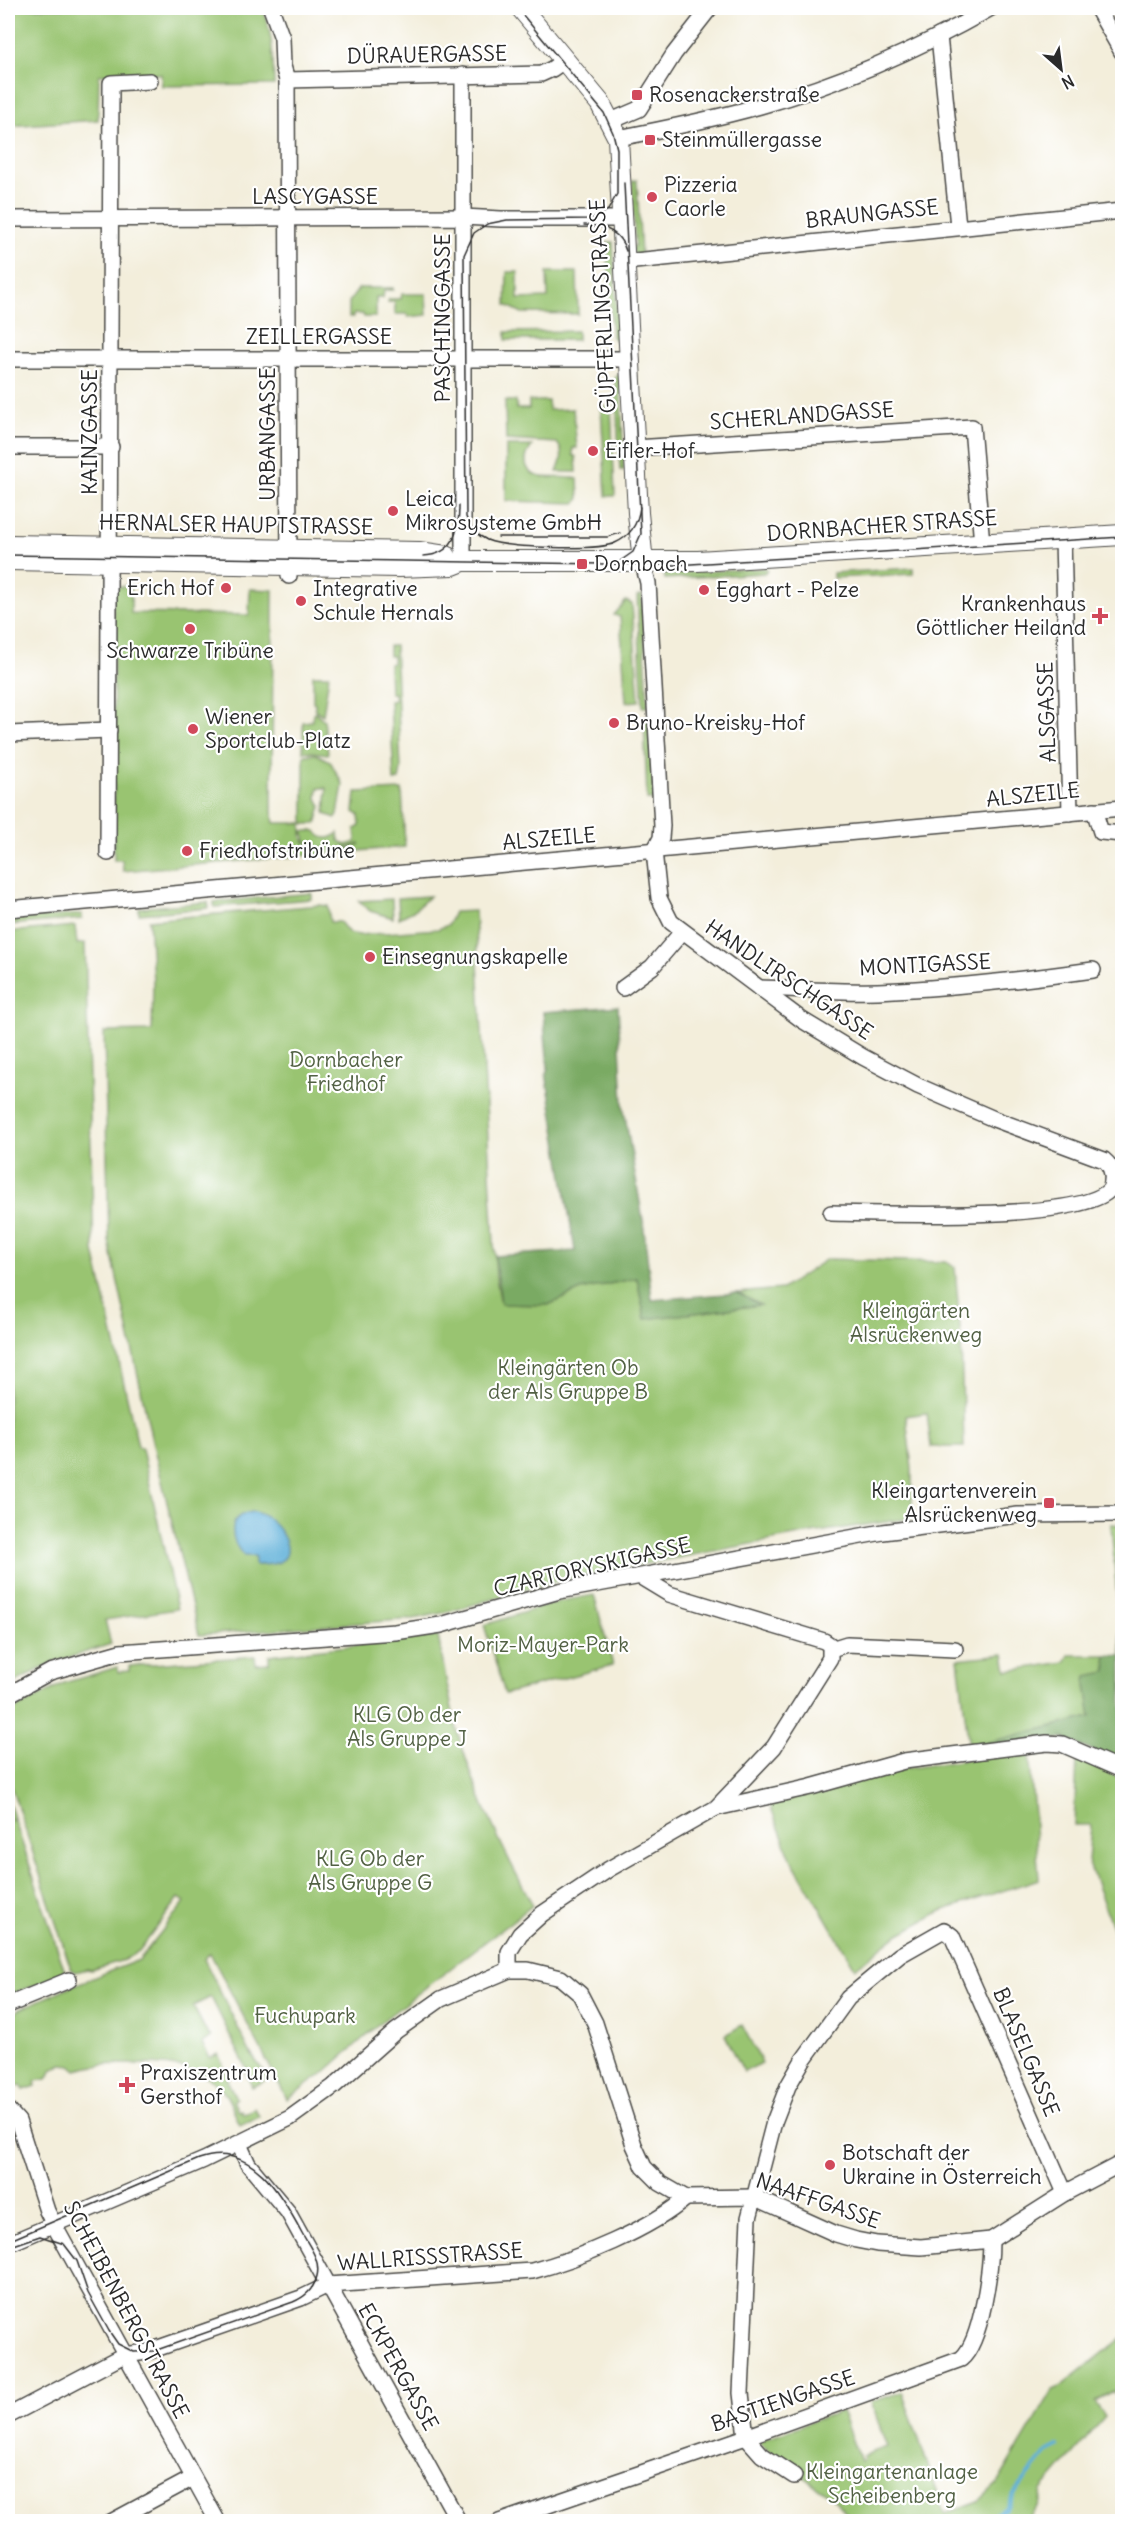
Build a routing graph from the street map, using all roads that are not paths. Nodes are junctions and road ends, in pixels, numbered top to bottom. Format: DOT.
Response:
graph roads {
  1 [pos="271,8"];
  2 [pos="521,8"];
  3 [pos="710,8"];
  4 [pos="991,8"];
  5 [pos="1097,8"];
  6 [pos="939,36"];
  7 [pos="1122,52"];
  8 [pos="565,60"];
  9 [pos="463,75"];
  10 [pos="287,80"];
  11 [pos="150,81"];
  12 [pos="639,109"];
  13 [pos="615,130"];
  14 [pos="650,132"];
  15 [pos="1122,211"];
  16 [pos="463,217"];
  17 [pos="111,218"];
  18 [pos="288,218"];
  19 [pos="8,219"];
  20 [pos="623,219"];
  21 [pos="958,226"];
  22 [pos="625,262"];
  23 [pos="290,358"];
  24 [pos="464,358"];
  25 [pos="8,359"];
  26 [pos="630,359"];
  27 [pos="111,360"];
  28 [pos="8,447"];
  29 [pos="111,447"];
  30 [pos="635,448"];
  31 [pos="1122,535"];
  32 [pos="1063,538"];
  33 [pos="982,544"];
  34 [pos="8,545"];
  35 [pos="463,552"];
  36 [pos="8,560"];
  37 [pos="111,561"];
  38 [pos="289,563"];
  39 [pos="643,563"];
  40 [pos="109,730"];
  41 [pos="8,734"];
  42 [pos="1122,808"];
  43 [pos="1094,810"];
  44 [pos="1070,813"];
  45 [pos="1122,834"];
  46 [pos="654,851"];
  47 [pos="108,853"];
  48 [pos="8,909"];
  49 [pos="682,932"];
  50 [pos="1093,970"];
  51 [pos="623,988"];
  52 [pos="759,988"];
  53 [pos="831,1213"];
  54 [pos="1122,1514"];
  55 [pos="641,1577"];
  56 [pos="831,1649"];
  57 [pos="955,1649"];
  58 [pos="8,1695"];
  59 [pos="1122,1770"];
  60 [pos="716,1808"];
  61 [pos="509,1970"];
  62 [pos="69,1980"];
  63 [pos="8,2005"];
  64 [pos="8,2112"];
  65 [pos="239,2144"];
  66 [pos="1122,2163"];
  67 [pos="1065,2193"];
  68 [pos="754,2197"];
  69 [pos="686,2198"];
  70 [pos="54,2225"];
  71 [pos="991,2240"];
  72 [pos="8,2244"];
  73 [pos="328,2285"];
  74 [pos="124,2355"];
  75 [pos="8,2416"];
  76 [pos="746,2437"];
  77 [pos="794,2476"];
  78 [pos="194,2478"];
  79 [pos="111,2522"];
  80 [pos="218,2522"];
  81 [pos="459,2522"];
  82 [pos="499,2522"];
  1 -- 10 [label="street, URBANGASSE"];
  2 -- 8 [label="main road"];
  3 -- 12 [label="street"];
  4 -- 6 [label="street"];
  5 -- 7 [label="street"];
  6 -- 14 [label="street"];
  6 -- 21 [label="street"];
  8 -- 9 [label="street, DÜRAUERGASSE"];
  8 -- 13 [label="main road"];
  9 -- 10 [label="street, DÜRAUERGASSE"];
  9 -- 16 [label="street, PASCHINGGASSE"];
  10 -- 18 [label="street, URBANGASSE"];
  11 -- 17 [label="street, KAINZGASSE"];
  12 -- 13 [label="street"];
  12 -- 14 [label="street"];
  13 -- 14 [label="street"];
  13 -- 20 [label="main road, GÜPFERLINGSTRASSE"];
  15 -- 21 [label="street, BRAUNGASSE"];
  16 -- 18 [label="street, LASCYGASSE"];
  16 -- 20 [label="street, LASCYGASSE"];
  16 -- 24 [label="street, PASCHINGGASSE"];
  17 -- 18 [label="street, LASCYGASSE"];
  17 -- 19 [label="street, LASCYGASSE"];
  17 -- 27 [label="street, KAINZGASSE"];
  18 -- 23 [label="street, URBANGASSE"];
  20 -- 22 [label="main road, GÜPFERLINGSTRASSE"];
  21 -- 22 [label="street, BRAUNGASSE"];
  22 -- 26 [label="main road, GÜPFERLINGSTRASSE"];
  23 -- 24 [label="street, ZEILLERGASSE"];
  23 -- 27 [label="street, ZEILLERGASSE"];
  23 -- 38 [label="street, URBANGASSE"];
  24 -- 26 [label="street, ZEILLERGASSE"];
  24 -- 35 [label="street, PASCHINGGASSE"];
  25 -- 27 [label="street, ZEILLERGASSE"];
  26 -- 30 [label="main road, GÜPFERLINGSTRASSE"];
  27 -- 29 [label="street, KAINZGASSE"];
  28 -- 29 [label="street"];
  29 -- 37 [label="street, KAINZGASSE"];
  30 -- 33 [label="street, SCHERLANDGASSE"];
  30 -- 39 [label="main road, GÜPFERLINGSTRASSE"];
  31 -- 32 [label="main road, DORNBACHER STRASSE"];
  32 -- 33 [label="main road, DORNBACHER STRASSE"];
  32 -- 44 [label="street, ALSGASSE"];
  33 -- 39 [label="main road, DORNBACHER STRASSE"];
  34 -- 37 [label="main road, HERNALSER HAUPTSTRASSE"];
  35 -- 38 [label="main road, HERNALSER HAUPTSTRASSE"];
  35 -- 39 [label="main road, HERNALSER HAUPTSTRASSE"];
  36 -- 37 [label="main road, HERNALSER HAUPTSTRASSE"];
  37 -- 38 [label="main road, HERNALSER HAUPTSTRASSE"];
  37 -- 40 [label="street, KAINZGASSE"];
  39 -- 46 [label="street, GÜPFERLINGSTRASSE"];
  40 -- 41 [label="street"];
  40 -- 47 [label="street, KAINZGASSE"];
  42 -- 43 [label="street, ALSZEILE"];
  43 -- 44 [label="street, ALSZEILE"];
  43 -- 45 [label="street, ALSZEILE"];
  44 -- 46 [label="street, ALSZEILE"];
  46 -- 48 [label="street, ALSZEILE"];
  46 -- 49 [label="street, HANDLIRSCHGASSE"];
  49 -- 51 [label="street"];
  49 -- 52 [label="street, HANDLIRSCHGASSE"];
  50 -- 52 [label="street, MONTIGASSE"];
  52 -- 53 [label="street, HANDLIRSCHGASSE"];
  54 -- 55 [label="street, CZARTORYSKIGASSE"];
  55 -- 56 [label="street"];
  55 -- 58 [label="street, CZARTORYSKIGASSE"];
  56 -- 57 [label="street"];
  56 -- 60 [label="street"];
  59 -- 60 [label="street"];
  60 -- 61 [label="street"];
  61 -- 65 [label="street"];
  61 -- 69 [label="street"];
  62 -- 63 [label="street"];
  64 -- 70 [label="street, SCHEIBENBERGSTRASSE"];
  65 -- 70 [label="street"];
  65 -- 73 [label="street, ECKPERGASSE"];
  66 -- 67 [label="street, NAAFFGASSE"];
  67 -- 68 [label="street, BLASELGASSE"];
  67 -- 71 [label="street, NAAFFGASSE"];
  68 -- 69 [label="street, NAAFFGASSE"];
  68 -- 71 [label="street, NAAFFGASSE"];
  68 -- 76 [label="street"];
  69 -- 73 [label="street, WALLRISSSTRASSE"];
  70 -- 72 [label="street"];
  70 -- 74 [label="street, SCHEIBENBERGSTRASSE"];
  71 -- 76 [label="street, BASTIENGASSE"];
  73 -- 74 [label="street, WALLRISSSTRASSE"];
  73 -- 81 [label="street, ECKPERGASSE"];
  74 -- 75 [label="street, WALLRISSSTRASSE"];
  74 -- 78 [label="street, SCHEIBENBERGSTRASSE"];
  76 -- 77 [label="street"];
  76 -- 82 [label="street, BASTIENGASSE"];
  78 -- 79 [label="street"];
  78 -- 80 [label="street, SCHEIBENBERGSTRASSE"];
}
